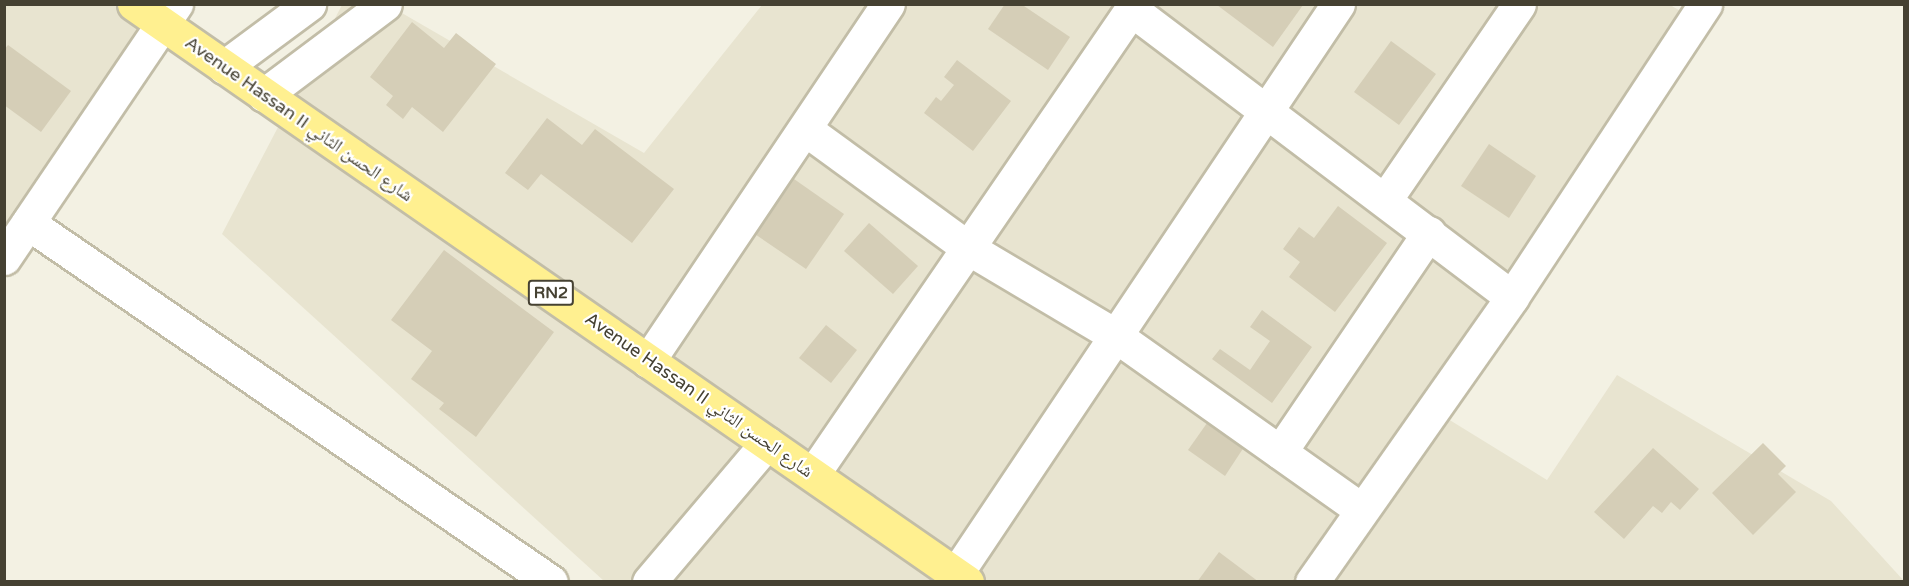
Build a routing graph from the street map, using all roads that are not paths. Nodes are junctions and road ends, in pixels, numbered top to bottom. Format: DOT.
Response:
graph roads {
  1 [pos="134,4"];
  2 [pos="309,4"];
  3 [pos="385,4"];
  4 [pos="888,4"];
  5 [pos="1338,4"];
  6 [pos="1519,4"];
  7 [pos="1705,4"];
  8 [pos="1133,7"];
  9 [pos="169,14"];
  10 [pos="224,67"];
  11 [pos="264,95"];
  12 [pos="1268,111"];
  13 [pos="805,129"];
  14 [pos="1385,200"];
  15 [pos="28,223"];
  16 [pos="1429,233"];
  17 [pos="968,248"];
  18 [pos="4,258"];
  19 [pos="1512,297"];
  20 [pos="1116,336"];
  21 [pos="648,361"];
  22 [pos="767,443"];
  23 [pos="1280,452"];
  24 [pos="813,474"];
  25 [pos="1362,510"];
  26 [pos="962,578"];
  27 [pos="551,582"];
  28 [pos="649,582"];
  29 [pos="1312,582"];
  1 -- 9 [label="main road, Avenue Hassan II شارع الحسن الثاني / RN2"];
  2 -- 10 [label="street"];
  3 -- 11 [label="street"];
  4 -- 13 [label="street"];
  5 -- 12 [label="street"];
  6 -- 14 [label="street"];
  7 -- 19 [label="street"];
  8 -- 12 [label="street"];
  8 -- 17 [label="street"];
  9 -- 10 [label="main road, Avenue Hassan II شارع الحسن الثاني / RN2"];
  9 -- 15 [label="street"];
  10 -- 11 [label="main road, Avenue Hassan II شارع الحسن الثاني / RN2"];
  11 -- 21 [label="main road, Avenue Hassan II شارع الحسن الثاني / RN2"];
  12 -- 14 [label="street"];
  12 -- 20 [label="street"];
  13 -- 17 [label="street"];
  13 -- 21 [label="street"];
  14 -- 16 [label="street"];
  15 -- 18 [label="street"];
  15 -- 27 [label="street"];
  16 -- 19 [label="street"];
  16 -- 23 [label="street"];
  17 -- 20 [label="street"];
  17 -- 24 [label="street"];
  19 -- 25 [label="street"];
  20 -- 23 [label="street"];
  20 -- 26 [label="street"];
  21 -- 22 [label="main road, Avenue Hassan II شارع الحسن الثاني / RN2"];
  22 -- 24 [label="main road, Avenue Hassan II شارع الحسن الثاني / RN2"];
  22 -- 28 [label="street"];
  23 -- 25 [label="street"];
  24 -- 26 [label="main road, Avenue Hassan II شارع الحسن الثاني / RN2"];
  25 -- 29 [label="street"];
}
